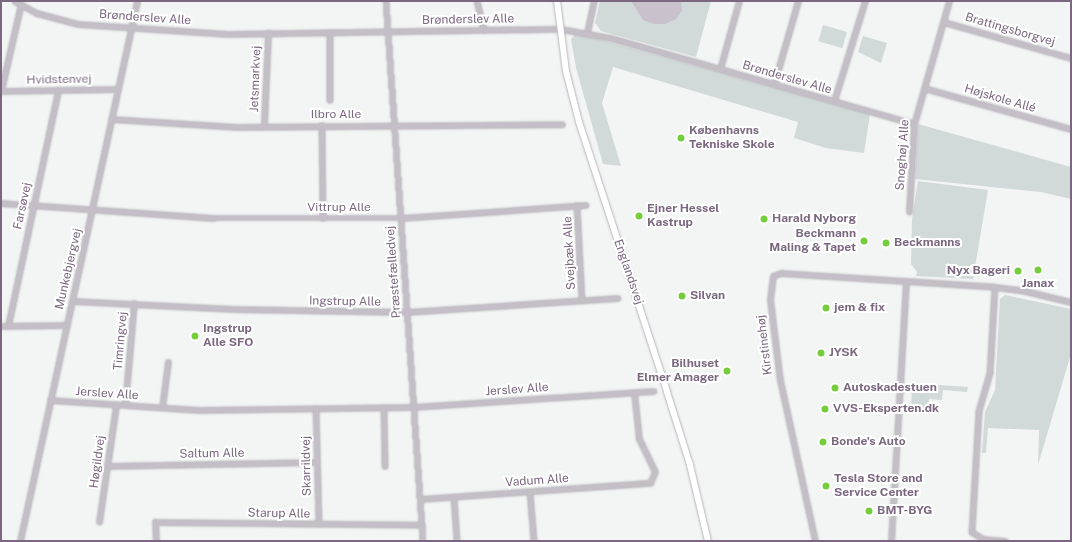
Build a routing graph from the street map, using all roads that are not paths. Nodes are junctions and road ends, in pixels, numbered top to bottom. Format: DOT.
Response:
graph roads {
  1 [pos="15,1"];
  2 [pos="137,1"];
  3 [pos="386,1"];
  4 [pos="477,1"];
  5 [pos="557,1"];
  6 [pos="594,1"];
  7 [pos="739,1"];
  8 [pos="798,1"];
  9 [pos="865,1"];
  10 [pos="949,1"];
  11 [pos="20,4"];
  12 [pos="944,22"];
  13 [pos="131,28"];
  14 [pos="561,29"];
  15 [pos="484,30"];
  16 [pos="388,31"];
  17 [pos="330,32"];
  18 [pos="268,33"];
  19 [pos="587,33"];
  20 [pos="1071,58"];
  21 [pos="720,69"];
  22 [pos="774,84"];
  23 [pos="924,88"];
  24 [pos="117,89"];
  25 [pos="58,90"];
  26 [pos="1,91"];
  27 [pos="330,100"];
  28 [pos="834,101"];
  29 [pos="111,119"];
  30 [pos="562,124"];
  31 [pos="914,124"];
  32 [pos="264,125"];
  33 [pos="322,125"];
  34 [pos="395,125"];
  35 [pos="1071,130"];
  36 [pos="1,203"];
  37 [pos="577,204"];
  38 [pos="586,205"];
  39 [pos="33,206"];
  40 [pos="92,211"];
  41 [pos="909,212"];
  42 [pos="323,218"];
  43 [pos="401,218"];
  44 [pos="906,281"];
  45 [pos="995,287"];
  46 [pos="618,298"];
  47 [pos="582,300"];
  48 [pos="72,301"];
  49 [pos="1071,302"];
  50 [pos="134,303"];
  51 [pos="407,312"];
  52 [pos="66,325"];
  53 [pos="1,326"];
  54 [pos="8,326"];
  55 [pos="168,362"];
  56 [pos="653,391"];
  57 [pos="634,393"];
  58 [pos="50,400"];
  59 [pos="116,405"];
  60 [pos="126,406"];
  61 [pos="413,407"];
  62 [pos="162,408"];
  63 [pos="316,408"];
  64 [pos="384,408"];
  65 [pos="316,462"];
  66 [pos="108,466"];
  67 [pos="385,466"];
  68 [pos="530,492"];
  69 [pos="454,497"];
  70 [pos="420,499"];
  71 [pos="99,522"];
  72 [pos="319,524"];
  73 [pos="422,525"];
  74 [pos="20,541"];
  75 [pos="156,541"];
  76 [pos="423,541"];
  77 [pos="457,541"];
  78 [pos="534,541"];
  79 [pos="708,541"];
  80 [pos="815,541"];
  81 [pos="892,541"];
  82 [pos="1005,541"];
  1 -- 11 [label="street, Brønderslev Alle"];
  2 -- 13 [label="street, Munkebjergvej"];
  3 -- 16 [label="street, Præstefælledvej"];
  4 -- 15 [label="street"];
  5 -- 14 [label="main road, Englandsvej"];
  6 -- 19 [label="street"];
  7 -- 21 [label="street"];
  8 -- 22 [label="street"];
  9 -- 28 [label="street"];
  10 -- 12 [label="street, Snoghøj Alle"];
  11 -- 13 [label="street, Brønderslev Alle"];
  11 -- 26 [label="street"];
  12 -- 20 [label="street, Brattingsborgvej"];
  12 -- 23 [label="street, Snoghøj Alle"];
  13 -- 18 [label="street, Brønderslev Alle"];
  13 -- 24 [label="street, Munkebjergvej"];
  14 -- 15 [label="street, Brønderslev Alle"];
  14 -- 19 [label="street, Brønderslev Alle"];
  14 -- 79 [label="main road, Englandsvej"];
  15 -- 16 [label="street, Brønderslev Alle"];
  16 -- 17 [label="street, Brønderslev Alle"];
  16 -- 34 [label="street, Præstefælledvej"];
  17 -- 18 [label="street, Brønderslev Alle"];
  17 -- 27 [label="street"];
  18 -- 32 [label="street, Jetsmarkvej"];
  19 -- 21 [label="street, Brønderslev Alle"];
  21 -- 22 [label="street, Brønderslev Alle"];
  22 -- 28 [label="street, Brønderslev Alle"];
  23 -- 31 [label="street, Snoghøj Alle"];
  23 -- 35 [label="street, Højskole Allé"];
  24 -- 25 [label="street, Hvidstenvej"];
  24 -- 29 [label="street, Munkebjergvej"];
  25 -- 26 [label="street, Hvidstenvej"];
  25 -- 39 [label="street, Farsøvej"];
  28 -- 31 [label="street, Brønderslev Alle"];
  29 -- 32 [label="street, Ilbro Alle"];
  29 -- 40 [label="street, Munkebjergvej"];
  30 -- 34 [label="street, Ilbro Alle"];
  31 -- 41 [label="street, Snoghøj Alle"];
  32 -- 33 [label="street, Ilbro Alle"];
  33 -- 34 [label="street, Ilbro Alle"];
  33 -- 42 [label="street"];
  34 -- 43 [label="street, Præstefælledvej"];
  36 -- 39 [label="street, Vittrup Alle"];
  37 -- 38 [label="street, Vittrup Alle"];
  37 -- 43 [label="street, Vittrup Alle"];
  37 -- 47 [label="street, Svejbæk Alle"];
  39 -- 40 [label="street, Vittrup Alle"];
  39 -- 54 [label="street, Farsøvej"];
  40 -- 42 [label="street, Vittrup Alle"];
  40 -- 48 [label="street, Munkebjergvej"];
  42 -- 43 [label="street, Vittrup Alle"];
  43 -- 51 [label="street, Præstefælledvej"];
  44 -- 45 [label="street, Kirstinehøj"];
  44 -- 80 [label="street, Kirstinehøj"];
  44 -- 81 [label="street"];
  45 -- 49 [label="street, Kirstinehøj"];
  45 -- 82 [label="street"];
  46 -- 47 [label="street, Ingstrup Alle"];
  47 -- 51 [label="street, Ingstrup Alle"];
  48 -- 50 [label="street, Ingstrup Alle"];
  48 -- 52 [label="street, Munkebjergvej"];
  50 -- 51 [label="street, Ingstrup Alle"];
  50 -- 60 [label="street, Timringvej"];
  51 -- 61 [label="street, Præstefælledvej"];
  52 -- 54 [label="street"];
  52 -- 58 [label="street, Munkebjergvej"];
  53 -- 54 [label="street"];
  55 -- 62 [label="street"];
  56 -- 57 [label="street, Jerslev Alle"];
  57 -- 61 [label="street, Jerslev Alle"];
  57 -- 68 [label="street, Vadum Alle"];
  58 -- 59 [label="street, Jerslev Alle"];
  58 -- 74 [label="street, Munkebjergvej"];
  59 -- 60 [label="street, Jerslev Alle"];
  59 -- 66 [label="street, Høgildvej"];
  60 -- 62 [label="street, Jerslev Alle"];
  61 -- 64 [label="street, Jerslev Alle"];
  61 -- 70 [label="street, Præstefælledvej"];
  62 -- 63 [label="street, Jerslev Alle"];
  63 -- 64 [label="street, Jerslev Alle"];
  63 -- 65 [label="street, Skarrildvej"];
  64 -- 67 [label="street"];
  65 -- 66 [label="street, Saltum Alle"];
  65 -- 72 [label="street, Skarrildvej"];
  66 -- 71 [label="street, Høgildvej"];
  68 -- 69 [label="street, Vadum Alle"];
  68 -- 78 [label="street"];
  69 -- 70 [label="street, Vadum Alle"];
  69 -- 77 [label="street"];
  70 -- 73 [label="street, Præstefælledvej"];
  72 -- 73 [label="street, Starup Alle"];
  72 -- 75 [label="street, Starup Alle"];
  73 -- 76 [label="street, Præstefælledvej"];
}
